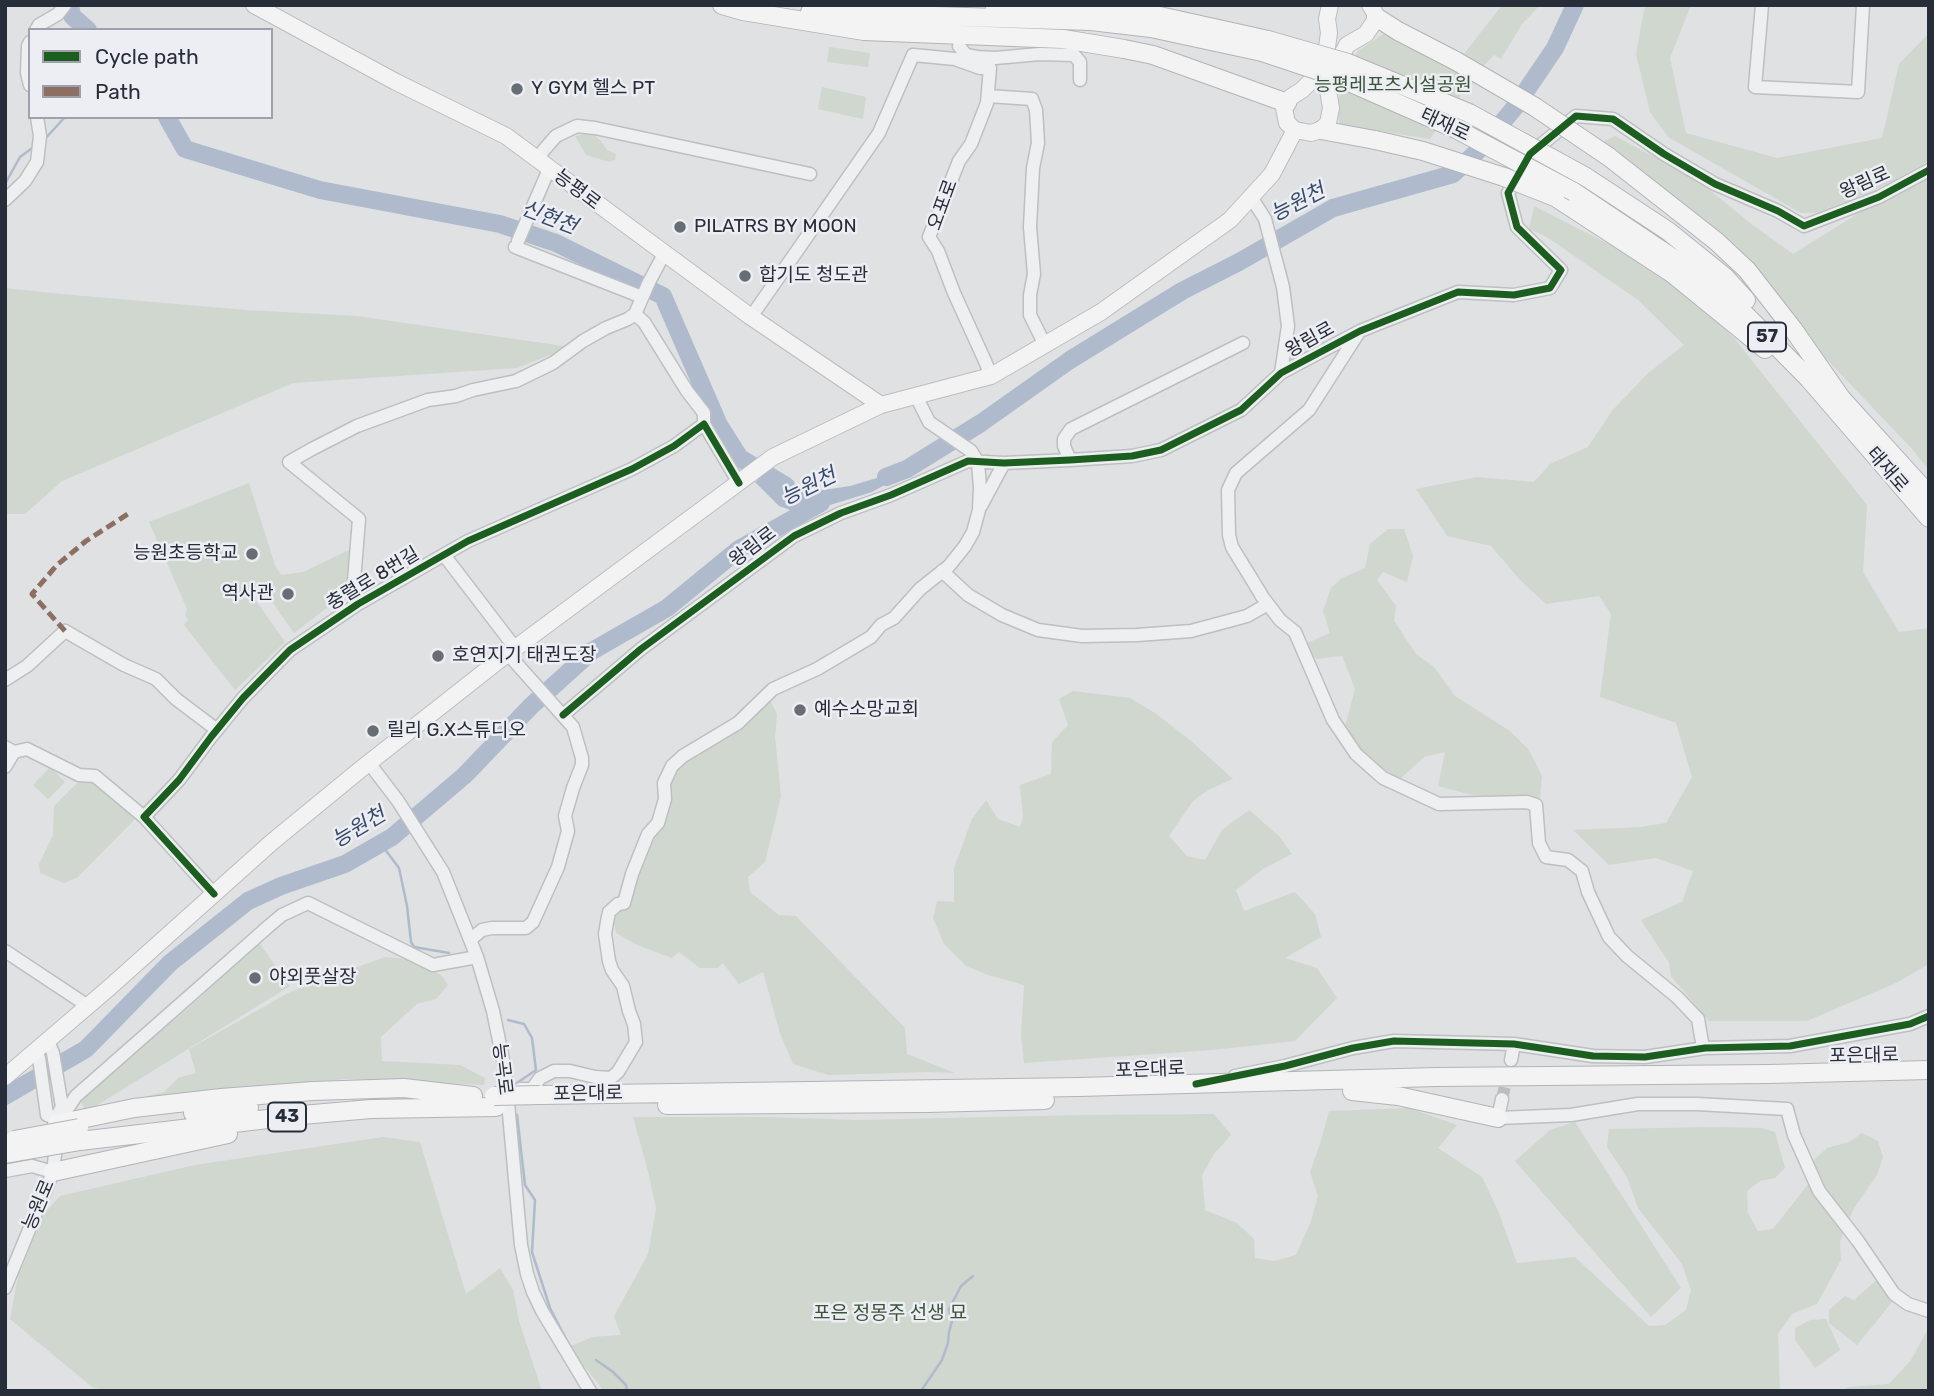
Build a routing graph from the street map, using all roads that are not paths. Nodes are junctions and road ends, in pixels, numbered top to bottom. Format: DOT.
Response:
graph roads {
  1 [pos="254,5"];
  2 [pos="722,5"];
  3 [pos="748,5"];
  4 [pos="812,5"];
  5 [pos="1330,5"];
  6 [pos="1762,5"];
  7 [pos="1863,5"];
  8 [pos="62,10"];
  9 [pos="1373,11"];
  10 [pos="37,28"];
  11 [pos="28,46"];
  12 [pos="1265,46"];
  13 [pos="959,47"];
  14 [pos="976,57"];
  15 [pos="990,68"];
  16 [pos="28,77"];
  17 [pos="1080,80"];
  18 [pos="988,96"];
  19 [pos="1287,103"];
  20 [pos="37,119"];
  21 [pos="1295,130"];
  22 [pos="1321,130"];
  23 [pos="543,164"];
  24 [pos="1929,170"];
  25 [pos="810,174"];
  26 [pos="1251,197"];
  27 [pos="5,200"];
  28 [pos="664,254"];
  29 [pos="645,291"];
  30 [pos="635,314"];
  31 [pos="751,317"];
  32 [pos="1360,331"];
  33 [pos="1243,343"];
  34 [pos="1045,345"];
  35 [pos="1281,373"];
  36 [pos="991,376"];
  37 [pos="916,396"];
  38 [pos="1839,404"];
  39 [pos="881,405"];
  40 [pos="704,424"];
  41 [pos="975,456"];
  42 [pos="1070,460"];
  43 [pos="1004,463"];
  44 [pos="739,483"];
  45 [pos="1929,495"];
  46 [pos="979,510"];
  47 [pos="1929,518"];
  48 [pos="444,555"];
  49 [pos="943,571"];
  50 [pos="1264,598"];
  51 [pos="358,604"];
  52 [pos="513,656"];
  53 [pos="5,680"];
  54 [pos="562,713"];
  55 [pos="217,730"];
  56 [pos="10,749"];
  57 [pos="369,763"];
  58 [pos="5,767"];
  59 [pos="144,817"];
  60 [pos="214,894"];
  61 [pos="470,940"];
  62 [pos="5,951"];
  63 [pos="477,957"];
  64 [pos="88,1006"];
  65 [pos="1929,1016"];
  66 [pos="1514,1044"];
  67 [pos="50,1047"];
  68 [pos="1703,1048"];
  69 [pos="1929,1056"];
  70 [pos="35,1057"];
  71 [pos="1511,1060"];
  72 [pos="1769,1074"];
  73 [pos="5,1077"];
  74 [pos="1926,1079"];
  75 [pos="1196,1084"];
  76 [pos="1352,1091"];
  77 [pos="474,1096"];
  78 [pos="498,1097"];
  79 [pos="1502,1099"];
  80 [pos="540,1100"];
  81 [pos="449,1109"];
  82 [pos="56,1116"];
  83 [pos="1498,1118"];
  84 [pos="80,1134"];
  85 [pos="5,1142"];
  86 [pos="5,1154"];
  87 [pos="5,1171"];
  88 [pos="53,1172"];
  89 [pos="5,1288"];
  90 [pos="1929,1311"];
  91 [pos="590,1391"];
  1 -- 23 [label="main road, 능평로"];
  2 -- 19 [label="highway"];
  3 -- 12 [label="highway, 태재로 / 57"];
  4 -- 12 [label="highway, 태재로 / 57"];
  5 -- 19 [label="main road"];
  6 -- 7 [label="street"];
  8 -- 10 [label="street"];
  9 -- 22 [label="main road"];
  9 -- 38 [label="highway, bridge"];
  11 -- 16 [label="street"];
  12 -- 38 [label="highway, 태재로 / 57, bridge"];
  12 -- 38 [label="highway, 태재로 / 57, bridge"];
  13 -- 14 [label="street"];
  14 -- 15 [label="street"];
  14 -- 17 [label="street"];
  15 -- 18 [label="street, 오포로"];
  15 -- 31 [label="street"];
  18 -- 34 [label="street"];
  18 -- 36 [label="street, 오포로"];
  19 -- 21 [label="main road"];
  20 -- 27 [label="street"];
  21 -- 22 [label="main road"];
  21 -- 26 [label="main road"];
  22 -- 38 [label="highway, bridge"];
  23 -- 25 [label="street"];
  23 -- 28 [label="main road, 능평로"];
  23 -- 29 [label="street"];
  24 -- 32 [label="street, 왕림로"];
  26 -- 34 [label="main road"];
  26 -- 35 [label="street"];
  28 -- 29 [label="street"];
  28 -- 31 [label="main road, 능평로"];
  29 -- 30 [label="street"];
  30 -- 40 [label="street"];
  30 -- 51 [label="street, 충렬로 8번길"];
  31 -- 39 [label="main road, 능평로"];
  32 -- 35 [label="street, 왕림로"];
  32 -- 50 [label="street"];
  33 -- 42 [label="street"];
  34 -- 36 [label="main road"];
  35 -- 42 [label="street, 왕림로"];
  36 -- 37 [label="main road"];
  37 -- 39 [label="main road"];
  37 -- 41 [label="street"];
  38 -- 45 [label="highway, 태재로 / 57"];
  38 -- 47 [label="highway, 태재로 / 57"];
  39 -- 44 [label="main road"];
  40 -- 44 [label="street"];
  40 -- 48 [label="street, 충렬로 8번길"];
  41 -- 43 [label="street, 왕림로"];
  41 -- 46 [label="street"];
  41 -- 54 [label="street, 왕림로"];
  42 -- 43 [label="street, 왕림로"];
  43 -- 46 [label="street"];
  44 -- 52 [label="main road"];
  46 -- 49 [label="street"];
  48 -- 51 [label="street, 충렬로 8번길"];
  48 -- 52 [label="street, 충렬로 8번길"];
  49 -- 50 [label="street"];
  49 -- 78 [label="street"];
  50 -- 68 [label="street"];
  51 -- 55 [label="street, 충렬로 8번길"];
  52 -- 54 [label="street, 충렬로 8번길"];
  52 -- 57 [label="main road"];
  53 -- 55 [label="street"];
  54 -- 61 [label="street, 충렬로 8번길"];
  55 -- 59 [label="street, 충렬로 8번길"];
  56 -- 58 [label="street"];
  56 -- 59 [label="street"];
  57 -- 60 [label="main road"];
  57 -- 61 [label="street, 능곡로"];
  59 -- 60 [label="street"];
  60 -- 64 [label="main road"];
  61 -- 63 [label="street, 능곡로"];
  62 -- 64 [label="street"];
  63 -- 78 [label="street, 능곡로"];
  63 -- 82 [label="street"];
  64 -- 67 [label="main road"];
  65 -- 68 [label="street"];
  66 -- 68 [label="street"];
  66 -- 71 [label="street"];
  66 -- 75 [label="street"];
  67 -- 70 [label="main road"];
  67 -- 82 [label="street"];
  69 -- 72 [label="highway"];
  70 -- 73 [label="main road"];
  70 -- 82 [label="street"];
  72 -- 74 [label="highway, 포은대로 / 43"];
  72 -- 75 [label="highway, 포은대로 / 43"];
  74 -- 76 [label="highway, 포은대로 / 43"];
  75 -- 80 [label="highway, 포은대로 / 43"];
  76 -- 80 [label="highway, 포은대로 / 43"];
  76 -- 83 [label="highway"];
  77 -- 78 [label="highway, 43"];
  77 -- 82 [label="highway"];
  77 -- 84 [label="highway, 43"];
  78 -- 80 [label="highway, 43"];
  78 -- 81 [label="highway, 43"];
  78 -- 91 [label="street, 능곡로"];
  79 -- 83 [label="street"];
  81 -- 84 [label="highway, 43"];
  81 -- 88 [label="highway"];
  82 -- 88 [label="street, 능원로"];
  83 -- 90 [label="street"];
  84 -- 85 [label="highway, 43, bridge"];
  84 -- 86 [label="highway, 43, bridge"];
  87 -- 88 [label="street"];
  88 -- 89 [label="street, 능원로"];
}
